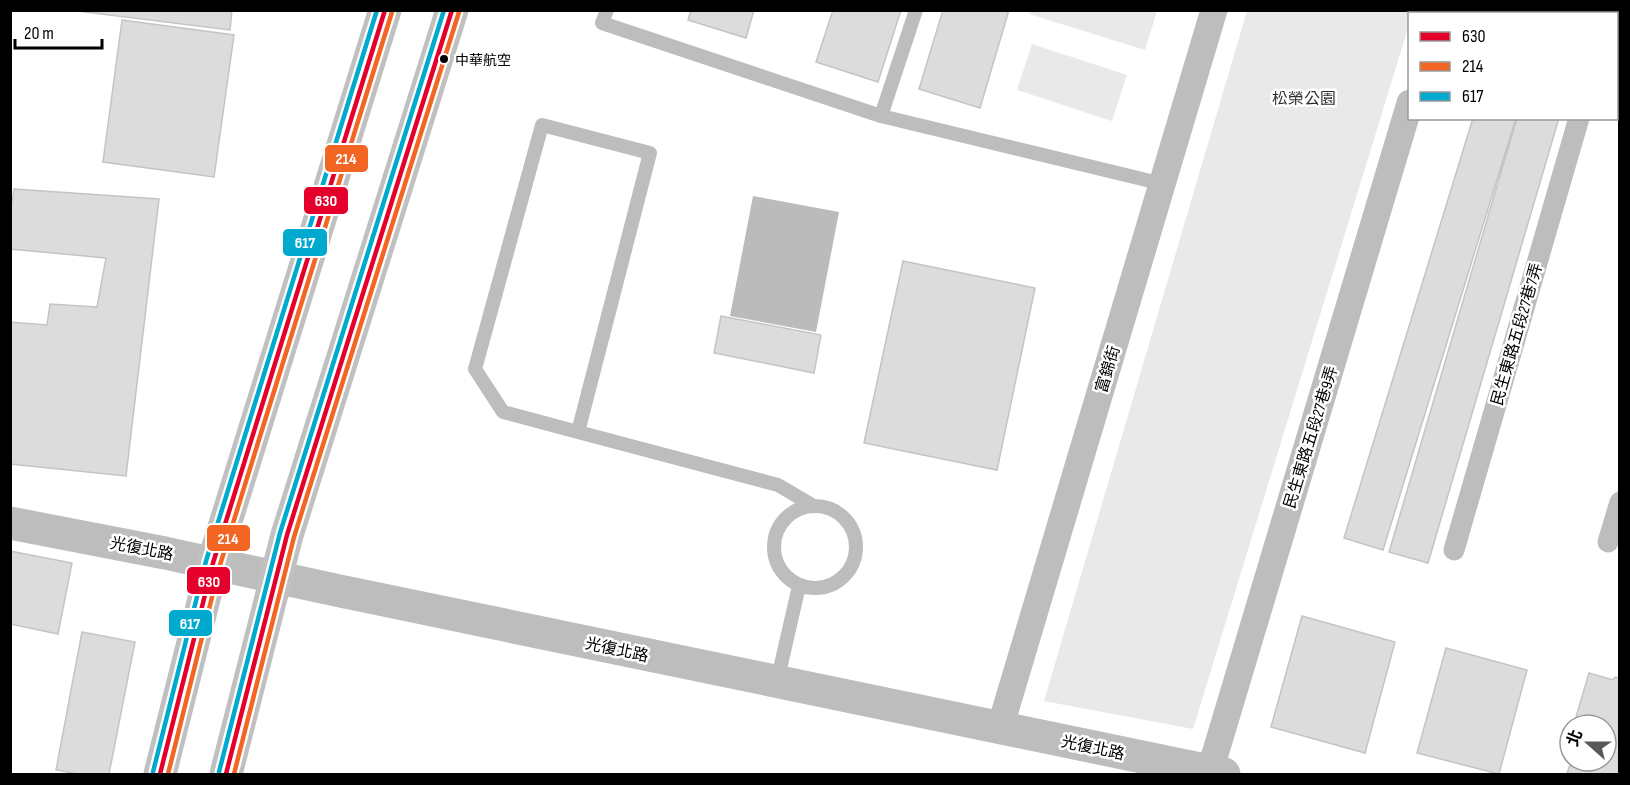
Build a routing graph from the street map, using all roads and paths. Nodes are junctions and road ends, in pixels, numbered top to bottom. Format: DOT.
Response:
graph roads {
  1 [pos="385,10"];
  2 [pos="452,10"];
  3 [pos="607,10"];
  4 [pos="916,10"];
  5 [pos="1214,10"];
  6 [pos="1408,110"];
  7 [pos="881,116"];
  8 [pos="1578,120"];
  9 [pos="1163,184"];
  10 [pos="578,432"];
  11 [pos="1620,502"];
  12 [pos="812,506"];
  13 [pos="10,523"];
  14 [pos="1608,542"];
  15 [pos="1454,550"];
  16 [pos="213,563"];
  17 [pos="276,576"];
  18 [pos="799,586"];
  19 [pos="777,682"];
  20 [pos="1000,728"];
  21 [pos="1217,773"];
  22 [pos="160,774"];
  23 [pos="226,774"];
  1 -- 16 [label="main road"];
  2 -- 17 [label="main road"];
  3 -- 7 [label="lane"];
  4 -- 7 [label="lane"];
  5 -- 9 [label="street, 富錦街"];
  6 -- 21 [label="street, 民生東路五段27巷9弄"];
  7 -- 9 [label="lane"];
  8 -- 15 [label="street, 民生東路五段27巷7弄"];
  9 -- 20 [label="street, 富錦街"];
  10 -- 10 [label="lane"];
  10 -- 12 [label="lane"];
  11 -- 14 [label="street"];
  12 -- 18 [label="lane"];
  12 -- 18 [label="lane"];
  13 -- 16 [label="street, 光復北路"];
  16 -- 17 [label="street, 光復北路"];
  16 -- 22 [label="main road"];
  17 -- 19 [label="street, 光復北路"];
  17 -- 23 [label="main road"];
  18 -- 19 [label="lane"];
  19 -- 20 [label="street, 光復北路"];
  20 -- 21 [label="street, 光復北路"];
}
